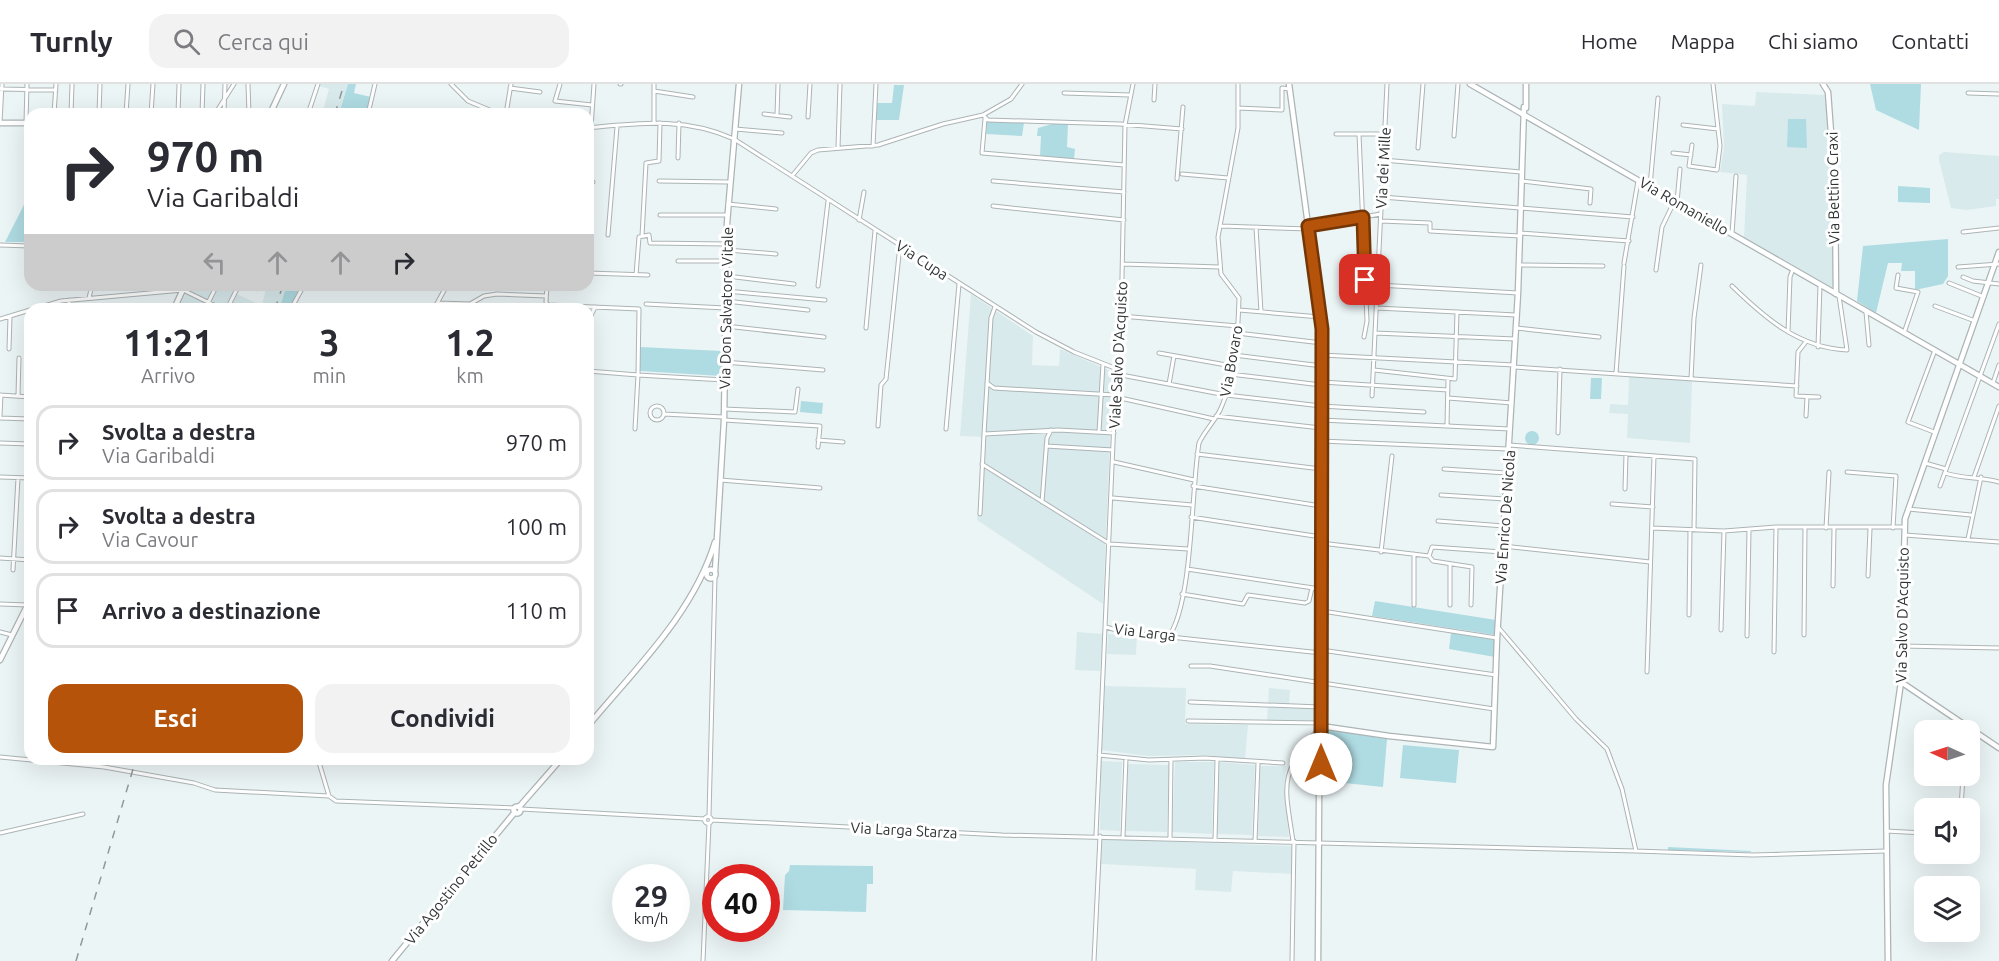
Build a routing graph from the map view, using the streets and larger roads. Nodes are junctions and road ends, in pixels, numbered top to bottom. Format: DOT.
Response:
graph roads {
  1 [pos="2,84"];
  2 [pos="27,84"];
  3 [pos="56,84"];
  4 [pos="72,84"];
  5 [pos="100,84"];
  6 [pos="128,84"];
  7 [pos="153,84"];
  8 [pos="179,84"];
  9 [pos="203,84"];
  10 [pos="225,84"];
  11 [pos="234,84"];
  12 [pos="248,84"];
  13 [pos="284,84"];
  14 [pos="318,84"];
  15 [pos="375,84"];
  16 [pos="451,84"];
  17 [pos="560,84"];
  18 [pos="594,84"];
  19 [pos="654,84"];
  20 [pos="739,84"];
  21 [pos="778,84"];
  22 [pos="810,84"];
  23 [pos="840,84"];
  24 [pos="876,84"];
  25 [pos="1022,84"];
  26 [pos="1133,84"];
  27 [pos="1155,84"];
  28 [pos="1238,84"];
  29 [pos="1387,84"];
  30 [pos="1423,84"];
  31 [pos="1458,84"];
  32 [pos="1470,84"];
  33 [pos="1526,84"];
  34 [pos="1713,84"];
  35 [pos="1823,84"];
  36 [pos="511,86"];
  37 [pos="1289,87"];
  38 [pos="1,89"];
  39 [pos="27,90"];
  40 [pos="56,90"];
  41 [pos="654,91"];
  42 [pos="540,92"];
  43 [pos="1064,93"];
  44 [pos="1968,93"];
  45 [pos="1999,94"];
  46 [pos="1130,95"];
  47 [pos="693,97"];
  48 [pos="1658,98"];
  49 [pos="224,99"];
  50 [pos="1154,100"];
  51 [pos="592,105"];
  52 [pos="1183,107"];
  53 [pos="28,108"];
  54 [pos="54,108"];
  55 [pos="70,108"];
  56 [pos="99,108"];
  57 [pos="126,108"];
  58 [pos="152,108"];
  59 [pos="178,108"];
  60 [pos="202,108"];
  61 [pos="219,108"];
  62 [pos="224,108"];
  63 [pos="249,108"];
  64 [pos="273,108"];
  65 [pos="310,108"];
  66 [pos="369,108"];
  67 [pos="486,108"];
  68 [pos="507,108"];
  69 [pos="592,108"];
  70 [pos="1238,108"];
  71 [pos="1524,110"];
  72 [pos="764,114"];
  73 [pos="777,115"];
  74 [pos="789,117"];
  75 [pos="808,117"];
  76 [pos="984,117"];
  77 [pos="0,123"];
  78 [pos="24,123"];
  79 [pos="654,123"];
  80 [pos="660,123"];
  81 [pos="679,123"];
  82 [pos="1125,125"];
  83 [pos="1683,125"];
  84 [pos="617,127"];
  85 [pos="594,128"];
  86 [pos="735,129"];
  87 [pos="1182,129"];
  88 [pos="1718,129"];
  89 [pos="782,133"];
  90 [pos="1336,134"];
  91 [pos="1359,134"];
  92 [pos="1384,134"];
  93 [pos="1454,136"];
  94 [pos="734,139"];
  95 [pos="1692,145"];
  96 [pos="873,146"];
  97 [pos="838,148"];
  98 [pos="1418,148"];
  99 [pos="1673,153"];
  100 [pos="1691,155"];
  101 [pos="678,158"];
  102 [pos="1383,160"];
  103 [pos="1124,165"];
  104 [pos="1680,169"];
  105 [pos="1521,172"];
  106 [pos="1182,174"];
  107 [pos="792,176"];
  108 [pos="1736,176"];
  109 [pos="1228,178"];
  110 [pos="1177,179"];
  111 [pos="1638,180"];
  112 [pos="660,181"];
  113 [pos="993,181"];
  114 [pos="1521,181"];
  115 [pos="729,183"];
  116 [pos="1650,186"];
  117 [pos="864,192"];
  118 [pos="1124,192"];
  119 [pos="1382,197"];
  120 [pos="828,200"];
  121 [pos="1676,201"];
  122 [pos="1590,203"];
  123 [pos="728,204"];
  124 [pos="993,206"];
  125 [pos="1521,206"];
  126 [pos="777,209"];
  127 [pos="1381,214"];
  128 [pos="660,215"];
  129 [pos="728,215"];
  130 [pos="1363,217"];
  131 [pos="1633,217"];
  132 [pos="1124,219"];
  133 [pos="859,220"];
  134 [pos="1381,220"];
  135 [pos="1221,226"];
  136 [pos="1256,227"];
  137 [pos="1309,227"];
  138 [pos="1999,228"];
  139 [pos="875,230"];
  140 [pos="1963,232"];
  141 [pos="1520,234"];
  142 [pos="1732,234"];
  143 [pos="608,235"];
  144 [pos="642,236"];
  145 [pos="1629,241"];
  146 [pos="0,245"];
  147 [pos="900,245"];
  148 [pos="24,246"];
  149 [pos="726,247"];
  150 [pos="1999,252"];
  151 [pos="776,254"];
  152 [pos="678,261"];
  153 [pos="726,261"];
  154 [pos="1122,264"];
  155 [pos="1997,264"];
  156 [pos="1519,265"];
  157 [pos="1701,265"];
  158 [pos="1603,266"];
  159 [pos="1220,267"];
  160 [pos="1958,267"];
  161 [pos="1793,269"];
  162 [pos="1656,270"];
  163 [pos="594,273"];
  164 [pos="636,274"];
  165 [pos="648,275"];
  166 [pos="726,276"];
  167 [pos="1898,276"];
  168 [pos="1964,277"];
  169 [pos="959,283"];
  170 [pos="1989,283"];
  171 [pos="794,284"];
  172 [pos="1949,284"];
  173 [pos="1999,284"];
  174 [pos="1378,285"];
  175 [pos="1820,285"];
  176 [pos="818,286"];
  177 [pos="1732,286"];
  178 [pos="91,291"];
  179 [pos="149,291"];
  180 [pos="191,291"];
  181 [pos="214,291"];
  182 [pos="444,291"];
  183 [pos="546,291"];
  184 [pos="725,291"];
  185 [pos="1518,293"];
  186 [pos="1838,295"];
  187 [pos="546,296"];
  188 [pos="1984,297"];
  189 [pos="89,298"];
  190 [pos="69,300"];
  191 [pos="825,300"];
  192 [pos="725,301"];
  193 [pos="209,302"];
  194 [pos="60,303"];
  195 [pos="438,303"];
  196 [pos="473,303"];
  197 [pos="548,303"];
  198 [pos="646,304"];
  199 [pos="1935,306"];
  200 [pos="595,307"];
  201 [pos="994,307"];
  202 [pos="725,308"];
  203 [pos="1377,308"];
  204 [pos="808,310"];
  205 [pos="1239,310"];
  206 [pos="24,312"];
  207 [pos="1261,312"];
  208 [pos="1457,312"];
  209 [pos="1866,312"];
  210 [pos="1517,315"];
  211 [pos="1121,316"];
  212 [pos="10,317"];
  213 [pos="1320,317"];
  214 [pos="0,320"];
  215 [pos="1975,321"];
  216 [pos="1999,324"];
  217 [pos="725,326"];
  218 [pos="1238,326"];
  219 [pos="866,328"];
  220 [pos="1516,328"];
  221 [pos="1788,332"];
  222 [pos="1237,333"];
  223 [pos="1376,333"];
  224 [pos="1904,333"];
  225 [pos="1456,336"];
  226 [pos="824,337"];
  227 [pos="1364,337"];
  228 [pos="1599,337"];
  229 [pos="1515,339"];
  230 [pos="1322,343"];
  231 [pos="1806,343"];
  232 [pos="1869,345"];
  233 [pos="1818,347"];
  234 [pos="9,349"];
  235 [pos="1935,351"];
  236 [pos="1159,353"];
  237 [pos="1234,355"];
  238 [pos="1322,355"];
  239 [pos="1174,356"];
  240 [pos="1375,357"];
  241 [pos="19,358"];
  242 [pos="1455,360"];
  243 [pos="724,362"];
  244 [pos="1103,364"];
  245 [pos="1959,364"];
  246 [pos="1999,365"];
  247 [pos="1232,366"];
  248 [pos="1322,366"];
  249 [pos="1514,366"];
  250 [pos="1117,369"];
  251 [pos="1560,369"];
  252 [pos="823,370"];
  253 [pos="1374,370"];
  254 [pos="594,371"];
  255 [pos="1616,373"];
  256 [pos="1116,374"];
  257 [pos="1230,374"];
  258 [pos="638,375"];
  259 [pos="1980,376"];
  260 [pos="1448,379"];
  261 [pos="1692,379"];
  262 [pos="724,381"];
  263 [pos="987,383"];
  264 [pos="1169,384"];
  265 [pos="1322,384"];
  266 [pos="1993,384"];
  267 [pos="1373,385"];
  268 [pos="1797,386"];
  269 [pos="1999,387"];
  270 [pos="994,388"];
  271 [pos="798,389"];
  272 [pos="1448,390"];
  273 [pos="987,394"];
  274 [pos="1101,394"];
  275 [pos="0,395"];
  276 [pos="1226,395"];
  277 [pos="18,396"];
  278 [pos="24,396"];
  279 [pos="1115,396"];
  280 [pos="1372,396"];
  281 [pos="1807,397"];
  282 [pos="1819,397"];
  283 [pos="1448,398"];
  284 [pos="1512,403"];
  285 [pos="1322,406"];
  286 [pos="1999,406"];
  287 [pos="724,409"];
  288 [pos="1424,412"];
  289 [pos="663,414"];
  290 [pos="0,417"];
  291 [pos="1806,417"];
  292 [pos="1215,418"];
  293 [pos="24,419"];
  294 [pos="724,419"];
  295 [pos="1321,420"];
  296 [pos="878,426"];
  297 [pos="1447,426"];
  298 [pos="1321,428"];
  299 [pos="635,429"];
  300 [pos="946,429"];
  301 [pos="1510,429"];
  302 [pos="1051,430"];
  303 [pos="1042,431"];
  304 [pos="1099,432"];
  305 [pos="1558,432"];
  306 [pos="1934,432"];
  307 [pos="1114,433"];
  308 [pos="984,434"];
  309 [pos="1047,438"];
  310 [pos="818,440"];
  311 [pos="1321,441"];
  312 [pos="843,442"];
  313 [pos="0,443"];
  314 [pos="24,444"];
  315 [pos="1046,446"];
  316 [pos="818,447"];
  317 [pos="1509,447"];
  318 [pos="1114,450"];
  319 [pos="1197,454"];
  320 [pos="1626,454"];
  321 [pos="1392,456"];
  322 [pos="1654,456"];
  323 [pos="1113,462"];
  324 [pos="1924,463"];
  325 [pos="982,464"];
  326 [pos="1321,469"];
  327 [pos="1444,469"];
  328 [pos="1829,471"];
  329 [pos="1945,471"];
  330 [pos="1846,472"];
  331 [pos="1507,473"];
  332 [pos="0,477"];
  333 [pos="1974,477"];
  334 [pos="1981,477"];
  335 [pos="18,478"];
  336 [pos="24,478"];
  337 [pos="720,480"];
  338 [pos="1194,480"];
  339 [pos="1999,482"];
  340 [pos="1193,486"];
  341 [pos="1940,486"];
  342 [pos="820,488"];
  343 [pos="1624,489"];
  344 [pos="1441,495"];
  345 [pos="1112,498"];
  346 [pos="1505,499"];
  347 [pos="1042,502"];
  348 [pos="1612,504"];
  349 [pos="1192,505"];
  350 [pos="1322,506"];
  351 [pos="1653,507"];
  352 [pos="1908,509"];
  353 [pos="980,514"];
  354 [pos="1971,515"];
  355 [pos="1191,517"];
  356 [pos="1438,520"];
  357 [pos="1504,526"];
  358 [pos="1776,527"];
  359 [pos="1805,527"];
  360 [pos="1904,527"];
  361 [pos="1652,528"];
  362 [pos="1826,528"];
  363 [pos="1834,528"];
  364 [pos="1893,528"];
  365 [pos="1749,529"];
  366 [pos="1870,529"];
  367 [pos="1692,530"];
  368 [pos="1724,531"];
  369 [pos="717,533"];
  370 [pos="1904,535"];
  371 [pos="1968,539"];
  372 [pos="1322,540"];
  373 [pos="1999,542"];
  374 [pos="1110,544"];
  375 [pos="1188,549"];
  376 [pos="1503,549"];
  377 [pos="1381,552"];
  378 [pos="1414,554"];
  379 [pos="1429,556"];
  380 [pos="0,558"];
  381 [pos="14,559"];
  382 [pos="24,560"];
  383 [pos="1650,562"];
  384 [pos="1450,564"];
  385 [pos="1186,569"];
  386 [pos="13,570"];
  387 [pos="709,574"];
  388 [pos="1868,576"];
  389 [pos="1833,586"];
  390 [pos="1312,588"];
  391 [pos="1322,590"];
  392 [pos="1182,594"];
  393 [pos="24,602"];
  394 [pos="0,604"];
  395 [pos="1450,604"];
  396 [pos="1414,605"];
  397 [pos="1471,605"];
  398 [pos="24,611"];
  399 [pos="1322,611"];
  400 [pos="1689,615"];
  401 [pos="1498,626"];
  402 [pos="1106,627"];
  403 [pos="1721,630"];
  404 [pos="0,632"];
  405 [pos="12,634"];
  406 [pos="1170,635"];
  407 [pos="1804,635"];
  408 [pos="1747,636"];
  409 [pos="1497,638"];
  410 [pos="1901,645"];
  411 [pos="1999,648"];
  412 [pos="1321,651"];
  413 [pos="1774,652"];
  414 [pos="1,657"];
  415 [pos="1191,666"];
  416 [pos="1647,672"];
  417 [pos="1496,675"];
  418 [pos="1900,682"];
  419 [pos="1322,685"];
  420 [pos="1190,702"];
  421 [pos="1321,707"];
  422 [pos="1494,709"];
  423 [pos="594,719"];
  424 [pos="1955,720"];
  425 [pos="1188,721"];
  426 [pos="1321,724"];
  427 [pos="1980,736"];
  428 [pos="1999,748"];
  429 [pos="1100,755"];
  430 [pos="0,757"];
  431 [pos="1126,758"];
  432 [pos="24,759"];
  433 [pos="1172,760"];
  434 [pos="1217,760"];
  435 [pos="1258,763"];
  436 [pos="1282,763"];
  437 [pos="84,765"];
  438 [pos="320,765"];
  439 [pos="556,765"];
  440 [pos="329,796"];
  441 [pos="516,811"];
  442 [pos="83,814"];
  443 [pos="710,820"];
  444 [pos="1886,831"];
  445 [pos="1914,832"];
  446 [pos="0,833"];
  447 [pos="1098,836"];
  448 [pos="1123,837"];
  449 [pos="1170,838"];
  450 [pos="1215,840"];
  451 [pos="1256,841"];
  452 [pos="1293,841"];
  453 [pos="1320,842"];
  454 [pos="1636,851"];
  455 [pos="1886,851"];
  456 [pos="392,961"];
  457 [pos="703,961"];
  458 [pos="1094,961"];
  459 [pos="1292,961"];
  460 [pos="1318,961"];
  461 [pos="1888,961"];
  1 -- 38 [label="street"];
  2 -- 39 [label="street"];
  3 -- 40 [label="street"];
  4 -- 55 [label="street"];
  5 -- 56 [label="street"];
  6 -- 57 [label="street"];
  7 -- 58 [label="street"];
  8 -- 59 [label="street"];
  9 -- 60 [label="street"];
  10 -- 49 [label="street"];
  11 -- 49 [label="street"];
  12 -- 63 [label="street"];
  13 -- 64 [label="street"];
  14 -- 65 [label="street"];
  15 -- 66 [label="street"];
  16 -- 67 [label="street"];
  17 -- 51 [label="street"];
  18 -- 51 [label="street"];
  19 -- 41 [label="street"];
  20 -- 86 [label="street, Via Don Salvatore Vitale"];
  21 -- 73 [label="street"];
  22 -- 75 [label="street"];
  23 -- 97 [label="street"];
  24 -- 96 [label="street"];
  25 -- 76 [label="street"];
  26 -- 46 [label="street, Viale Salvo D'Acquisto"];
  27 -- 50 [label="street"];
  28 -- 70 [label="street, Via Bovaro"];
  29 -- 92 [label="street, Via dei Mille"];
  30 -- 98 [label="street"];
  31 -- 93 [label="street"];
  32 -- 71 [label="street, Via Romaniello"];
  33 -- 71 [label="street, Via Enrico De Nicola"];
  34 -- 88 [label="street"];
  35 -- 186 [label="street, Via Bettino Craxi"];
  36 -- 42 [label="street"];
  36 -- 68 [label="street"];
  37 -- 70 [label="street"];
  37 -- 137 [label="street"];
  38 -- 39 [label="street"];
  38 -- 77 [label="street"];
  39 -- 40 [label="street"];
  39 -- 53 [label="street"];
  40 -- 54 [label="street"];
  41 -- 47 [label="street"];
  41 -- 79 [label="street"];
  43 -- 46 [label="street"];
  44 -- 45 [label="street"];
  46 -- 82 [label="street, Viale Salvo D'Acquisto"];
  48 -- 116 [label="street"];
  49 -- 61 [label="street"];
  49 -- 62 [label="street"];
  51 -- 69 [label="street"];
  52 -- 87 [label="street"];
  70 -- 109 [label="street, Via Bovaro"];
  71 -- 105 [label="street, Via Enrico De Nicola"];
  71 -- 111 [label="street, Via Romaniello"];
  72 -- 73 [label="street"];
  73 -- 74 [label="street"];
  76 -- 82 [label="street"];
  76 -- 96 [label="street"];
  76 -- 103 [label="street"];
  77 -- 78 [label="street"];
  79 -- 80 [label="street, Via Cupa"];
  79 -- 84 [label="street, Via Cupa"];
  80 -- 81 [label="street, Via Cupa"];
  80 -- 144 [label="street"];
  81 -- 94 [label="street, Via Cupa"];
  81 -- 101 [label="street"];
  82 -- 87 [label="street"];
  82 -- 103 [label="street, Viale Salvo D'Acquisto"];
  83 -- 88 [label="street"];
  84 -- 85 [label="street, Via Cupa"];
  84 -- 143 [label="street"];
  86 -- 89 [label="street"];
  86 -- 94 [label="street, Via Don Salvatore Vitale"];
  87 -- 110 [label="street"];
  88 -- 100 [label="street"];
  90 -- 91 [label="street"];
  91 -- 92 [label="street"];
  91 -- 130 [label="street"];
  92 -- 102 [label="street, Via dei Mille"];
  94 -- 107 [label="street, Via Cupa"];
  94 -- 115 [label="street, Via Don Salvatore Vitale"];
  95 -- 100 [label="street"];
  96 -- 97 [label="street"];
  97 -- 107 [label="street"];
  99 -- 100 [label="street"];
  102 -- 105 [label="street"];
  102 -- 119 [label="street, Via dei Mille"];
  103 -- 118 [label="street, Viale Salvo D'Acquisto"];
  104 -- 121 [label="street"];
  105 -- 114 [label="street, Via Enrico De Nicola"];
  106 -- 109 [label="street"];
  107 -- 120 [label="street, Via Cupa"];
  108 -- 142 [label="street"];
  109 -- 135 [label="street, Via Bovaro"];
  111 -- 116 [label="street, Via Romaniello"];
  111 -- 131 [label="street"];
  112 -- 115 [label="street"];
  113 -- 118 [label="street"];
  114 -- 122 [label="street"];
  114 -- 125 [label="street, Via Enrico De Nicola"];
  115 -- 123 [label="street, Via Don Salvatore Vitale"];
  116 -- 121 [label="street, Via Romaniello"];
  117 -- 133 [label="street"];
  118 -- 132 [label="street, Viale Salvo D'Acquisto"];
  119 -- 125 [label="street"];
  119 -- 127 [label="street, Via dei Mille"];
  120 -- 133 [label="street, Via Cupa"];
  120 -- 176 [label="street"];
  121 -- 142 [label="street, Via Romaniello"];
  121 -- 162 [label="street"];
  123 -- 126 [label="street"];
  123 -- 129 [label="street, Via Don Salvatore Vitale"];
  124 -- 132 [label="street"];
  125 -- 131 [label="street"];
  125 -- 141 [label="street, Via Enrico De Nicola"];
  127 -- 130 [label="street"];
  127 -- 134 [label="street, Via dei Mille"];
  128 -- 129 [label="street"];
  129 -- 149 [label="street, Via Don Salvatore Vitale"];
  130 -- 137 [label="street"];
  130 -- 227 [label="street"];
  131 -- 145 [label="street"];
  132 -- 154 [label="street, Viale Salvo D'Acquisto"];
  133 -- 139 [label="street, Via Cupa"];
  134 -- 141 [label="street"];
  134 -- 174 [label="street, Via dei Mille"];
  135 -- 136 [label="street"];
  135 -- 159 [label="street, Via Bovaro"];
  136 -- 137 [label="street"];
  136 -- 207 [label="street"];
  137 -- 213 [label="street"];
  138 -- 140 [label="street"];
  139 -- 147 [label="street, Via Cupa"];
  139 -- 219 [label="street"];
  141 -- 145 [label="street"];
  141 -- 156 [label="street, Via Enrico De Nicola"];
  142 -- 161 [label="street, Via Romaniello"];
  144 -- 149 [label="street"];
  144 -- 164 [label="street"];
  145 -- 255 [label="street"];
  146 -- 148 [label="street"];
  147 -- 169 [label="street, Via Cupa"];
  147 -- 296 [label="street"];
  149 -- 151 [label="street"];
  149 -- 153 [label="street, Via Don Salvatore Vitale"];
  150 -- 155 [label="street, Via Salvo D'Acquisto"];
  152 -- 153 [label="street"];
  153 -- 166 [label="street, Via Don Salvatore Vitale"];
  154 -- 159 [label="street"];
  154 -- 211 [label="street, Viale Salvo D'Acquisto"];
  155 -- 160 [label="street"];
  155 -- 170 [label="street, Via Salvo D'Acquisto"];
  156 -- 158 [label="street"];
  156 -- 185 [label="street, Via Enrico De Nicola"];
  157 -- 261 [label="street"];
  159 -- 205 [label="street, Via Bovaro"];
  161 -- 175 [label="street, Via Romaniello"];
  161 -- 221 [label="street"];
  163 -- 164 [label="street"];
  164 -- 165 [label="street"];
  166 -- 171 [label="street"];
  166 -- 184 [label="street, Via Don Salvatore Vitale"];
  167 -- 224 [label="street"];
  168 -- 170 [label="street"];
  169 -- 201 [label="street, Via Cupa"];
  169 -- 300 [label="street"];
  170 -- 173 [label="street"];
  170 -- 188 [label="street, Via Salvo D'Acquisto"];
  172 -- 188 [label="street"];
  174 -- 185 [label="street"];
  174 -- 203 [label="street, Via dei Mille"];
  175 -- 186 [label="street, Via Romaniello"];
  175 -- 233 [label="street"];
  177 -- 221 [label="street"];
  178 -- 189 [label="street"];
  179 -- 189 [label="street"];
  180 -- 193 [label="street"];
  181 -- 193 [label="street"];
  182 -- 195 [label="street"];
  183 -- 187 [label="street"];
  184 -- 191 [label="street"];
  184 -- 192 [label="street, Via Don Salvatore Vitale"];
  185 -- 210 [label="street, Via Enrico De Nicola"];
  186 -- 209 [label="street, Via Romaniello"];
  186 -- 233 [label="street"];
  187 -- 196 [label="street"];
  187 -- 197 [label="street"];
  188 -- 215 [label="street, Via Salvo D'Acquisto"];
  189 -- 190 [label="street"];
  190 -- 194 [label="street"];
  192 -- 202 [label="street, Via Don Salvatore Vitale"];
  192 -- 204 [label="street"];
  198 -- 202 [label="street"];
  199 -- 215 [label="street"];
  200 -- 258 [label="street"];
  201 -- 244 [label="street, Via Cupa"];
  201 -- 263 [label="street"];
  202 -- 217 [label="street, Via Don Salvatore Vitale"];
  203 -- 208 [label="street"];
  203 -- 223 [label="street, Via dei Mille"];
  205 -- 207 [label="street"];
  205 -- 218 [label="street, Via Bovaro"];
  206 -- 212 [label="street"];
  207 -- 213 [label="street"];
  208 -- 210 [label="street"];
  208 -- 225 [label="street"];
  209 -- 224 [label="street, Via Romaniello"];
  209 -- 232 [label="street"];
  210 -- 220 [label="street, Via Enrico De Nicola"];
  211 -- 218 [label="street"];
  211 -- 250 [label="street, Viale Salvo D'Acquisto"];
  212 -- 214 [label="street"];
  212 -- 234 [label="street"];
  213 -- 230 [label="street"];
  215 -- 245 [label="street, Via Salvo D'Acquisto"];
  216 -- 259 [label="street"];
  217 -- 226 [label="street"];
  217 -- 243 [label="street, Via Don Salvatore Vitale"];
  218 -- 222 [label="street, Via Bovaro"];
  220 -- 228 [label="street"];
  220 -- 229 [label="street, Via Enrico De Nicola"];
  221 -- 231 [label="street"];
  222 -- 230 [label="street"];
  222 -- 237 [label="street, Via Bovaro"];
  223 -- 225 [label="street"];
  223 -- 240 [label="street, Via dei Mille"];
  224 -- 235 [label="street, Via Romaniello"];
  225 -- 229 [label="street"];
  225 -- 242 [label="street"];
  229 -- 249 [label="street, Via Enrico De Nicola"];
  230 -- 238 [label="street"];
  231 -- 233 [label="street"];
  231 -- 268 [label="street"];
  235 -- 245 [label="street, Via Romaniello"];
  235 -- 306 [label="street"];
  236 -- 239 [label="street"];
  237 -- 247 [label="street, Via Bovaro"];
  237 -- 248 [label="street"];
  238 -- 240 [label="street"];
  238 -- 248 [label="street"];
  239 -- 247 [label="street"];
  239 -- 264 [label="street"];
  240 -- 242 [label="street"];
  240 -- 253 [label="street, Via dei Mille"];
  241 -- 277 [label="street"];
  242 -- 249 [label="street"];
  242 -- 260 [label="street"];
  243 -- 252 [label="street"];
  243 -- 262 [label="street, Via Don Salvatore Vitale"];
  244 -- 250 [label="street, Via Cupa"];
  244 -- 274 [label="street"];
  245 -- 259 [label="street, Via Romaniello"];
  245 -- 306 [label="street, Via Salvo D'Acquisto"];
  246 -- 266 [label="street"];
  247 -- 257 [label="street, Via Bovaro"];
  248 -- 265 [label="street"];
  249 -- 251 [label="street"];
  249 -- 284 [label="street, Via Enrico De Nicola"];
  250 -- 256 [label="street, Viale Salvo D'Acquisto"];
  251 -- 255 [label="street"];
  251 -- 305 [label="street"];
  253 -- 260 [label="street"];
  253 -- 267 [label="street, Via dei Mille"];
  254 -- 258 [label="street"];
  255 -- 261 [label="street"];
  256 -- 264 [label="street"];
  256 -- 279 [label="street, Viale Salvo D'Acquisto"];
  257 -- 265 [label="street"];
  257 -- 276 [label="street, Via Bovaro"];
  258 -- 262 [label="street"];
  258 -- 299 [label="street"];
  259 -- 266 [label="street, Via Romaniello"];
  259 -- 329 [label="street"];
  260 -- 272 [label="street"];
  261 -- 268 [label="street"];
  262 -- 287 [label="street, Via Don Salvatore Vitale"];
  263 -- 270 [label="street"];
  263 -- 273 [label="street"];
  264 -- 276 [label="street"];
  265 -- 267 [label="street"];
  265 -- 285 [label="street"];
  266 -- 269 [label="street, Via Romaniello"];
  267 -- 272 [label="street"];
  267 -- 280 [label="street, Via dei Mille"];
  268 -- 281 [label="street"];
  270 -- 273 [label="street"];
  270 -- 274 [label="street"];
  271 -- 287 [label="street"];
  272 -- 283 [label="street"];
  273 -- 308 [label="street"];
  274 -- 279 [label="street"];
  274 -- 304 [label="street"];
  275 -- 277 [label="street"];
  275 -- 290 [label="street"];
  276 -- 285 [label="street"];
  276 -- 292 [label="street, Via Bovaro"];
  277 -- 278 [label="street"];
  279 -- 292 [label="street"];
  279 -- 307 [label="street, Viale Salvo D'Acquisto"];
  281 -- 282 [label="street"];
  281 -- 291 [label="street"];
  283 -- 284 [label="street"];
  283 -- 297 [label="street"];
  284 -- 301 [label="street, Via Enrico De Nicola"];
  285 -- 288 [label="street"];
  285 -- 295 [label="street"];
  286 -- 333 [label="street"];
  287 -- 294 [label="street, Via Don Salvatore Vitale"];
  289 -- 289 [label="street"];
  289 -- 294 [label="street"];
  290 -- 293 [label="street"];
  292 -- 298 [label="street"];
  292 -- 319 [label="street, Via Bovaro"];
  294 -- 310 [label="street"];
  294 -- 337 [label="street, Via Don Salvatore Vitale"];
  295 -- 297 [label="street"];
  295 -- 298 [label="street"];
  297 -- 301 [label="street"];
  298 -- 311 [label="street"];
  301 -- 317 [label="street, Via Enrico De Nicola"];
  302 -- 303 [label="street"];
  302 -- 304 [label="street"];
  302 -- 309 [label="street"];
  303 -- 308 [label="street"];
  303 -- 309 [label="street"];
  304 -- 307 [label="street"];
  306 -- 324 [label="street, Via Salvo D'Acquisto"];
  307 -- 318 [label="street, Viale Salvo D'Acquisto"];
  308 -- 325 [label="street"];
  309 -- 315 [label="street"];
  310 -- 312 [label="street"];
  310 -- 316 [label="street"];
  311 -- 317 [label="street"];
  311 -- 326 [label="street"];
  313 -- 314 [label="street"];
  315 -- 318 [label="street"];
  315 -- 347 [label="street"];
  317 -- 320 [label="street"];
  317 -- 331 [label="street, Via Enrico De Nicola"];
  318 -- 323 [label="street, Viale Salvo D'Acquisto"];
  319 -- 326 [label="street"];
  319 -- 338 [label="street, Via Bovaro"];
  320 -- 322 [label="street"];
  320 -- 343 [label="street"];
  321 -- 377 [label="street"];
  322 -- 351 [label="street"];
  322 -- 367 [label="street"];
  323 -- 338 [label="street"];
  323 -- 345 [label="street, Viale Salvo D'Acquisto"];
  324 -- 329 [label="street"];
  324 -- 352 [label="street, Via Salvo D'Acquisto"];
  325 -- 347 [label="street"];
  325 -- 353 [label="street"];
  326 -- 350 [label="street"];
  327 -- 331 [label="street"];
  328 -- 362 [label="street"];
  329 -- 333 [label="street"];
  329 -- 341 [label="street"];
  330 -- 364 [label="street"];
  331 -- 346 [label="street, Via Enrico De Nicola"];
  332 -- 335 [label="street"];
  333 -- 334 [label="street"];
  334 -- 339 [label="street"];
  334 -- 354 [label="street"];
  335 -- 336 [label="street"];
  335 -- 381 [label="street"];
  337 -- 342 [label="street"];
  337 -- 369 [label="street, Via Don Salvatore Vitale"];
  338 -- 340 [label="street, Via Bovaro"];
  340 -- 349 [label="street, Via Bovaro"];
  340 -- 350 [label="street"];
  344 -- 346 [label="street"];
  345 -- 349 [label="street"];
  345 -- 374 [label="street, Viale Salvo D'Acquisto"];
  346 -- 357 [label="street, Via Enrico De Nicola"];
  347 -- 374 [label="street"];
  348 -- 351 [label="street"];
  349 -- 355 [label="street, Via Bovaro"];
  350 -- 372 [label="street"];
  351 -- 361 [label="street"];
  352 -- 354 [label="street"];
  352 -- 360 [label="street, Via Salvo D'Acquisto"];
  354 -- 371 [label="street"];
  355 -- 372 [label="street"];
  355 -- 375 [label="street, Via Bovaro"];
  356 -- 357 [label="street"];
  357 -- 376 [label="street, Via Enrico De Nicola"];
  358 -- 359 [label="street"];
  358 -- 365 [label="street"];
  358 -- 413 [label="street"];
  359 -- 362 [label="street"];
  359 -- 407 [label="street"];
  360 -- 364 [label="street"];
  360 -- 370 [label="street, Via Salvo D'Acquisto"];
  361 -- 367 [label="street"];
  361 -- 383 [label="street"];
  362 -- 363 [label="street"];
  363 -- 366 [label="street"];
  363 -- 389 [label="street"];
  364 -- 366 [label="street"];
  365 -- 368 [label="street"];
  365 -- 408 [label="street"];
  366 -- 388 [label="street"];
  367 -- 368 [label="street"];
  367 -- 400 [label="street"];
  368 -- 403 [label="street"];
  369 -- 387 [label="street, Via Don Salvatore Vitale"];
  369 -- 387 [label="street, Via Don Salvatore Vitale"];
  370 -- 371 [label="street"];
  370 -- 410 [label="street, Via Salvo D'Acquisto"];
  371 -- 373 [label="street"];
  372 -- 377 [label="street"];
  372 -- 391 [label="street"];
  374 -- 375 [label="street"];
  374 -- 402 [label="street, Viale Salvo D'Acquisto"];
  375 -- 385 [label="street, Via Bovaro"];
  376 -- 379 [label="street"];
  376 -- 383 [label="street"];
  376 -- 401 [label="street, Via Enrico De Nicola"];
  377 -- 378 [label="street"];
  378 -- 379 [label="street"];
  378 -- 396 [label="street"];
  379 -- 384 [label="street"];
  380 -- 381 [label="street"];
  381 -- 382 [label="street"];
  381 -- 386 [label="street"];
  383 -- 416 [label="street"];
  384 -- 395 [label="street"];
  384 -- 397 [label="street"];
  385 -- 390 [label="street"];
  385 -- 392 [label="street, Via Bovaro"];
  387 -- 423 [label="street, Via Don Salvatore Vitale"];
  387 -- 443 [label="street"];
  390 -- 391 [label="street"];
  390 -- 392 [label="street"];
  391 -- 399 [label="street"];
  392 -- 406 [label="street, Via Bovaro"];
  393 -- 394 [label="street"];
  398 -- 405 [label="street"];
  399 -- 409 [label="street"];
  399 -- 412 [label="street"];
  401 -- 409 [label="street, Via Enrico De Nicola"];
  401 -- 454 [label="street"];
  402 -- 406 [label="street, Via Larga"];
  402 -- 429 [label="street, Via Larga"];
  404 -- 405 [label="street"];
  405 -- 414 [label="street"];
  406 -- 412 [label="street, Via Larga"];
  409 -- 417 [label="street, Via Enrico De Nicola"];
  410 -- 411 [label="street"];
  410 -- 418 [label="street, Via Salvo D'Acquisto"];
  412 -- 417 [label="street, Via Larga"];
  412 -- 419 [label="street"];
  415 -- 419 [label="street"];
  417 -- 422 [label="street, Via Enrico De Nicola"];
  418 -- 424 [label="street"];
  418 -- 444 [label="street, Via Salvo D'Acquisto"];
  419 -- 421 [label="street"];
  419 -- 422 [label="street"];
  420 -- 421 [label="street"];
  421 -- 426 [label="street"];
  422 -- 426 [label="street, Via Enrico De Nicola"];
  425 -- 426 [label="street"];
  426 -- 452 [label="street"];
  426 -- 453 [label="street"];
  427 -- 428 [label="street"];
  429 -- 431 [label="street"];
  429 -- 447 [label="street, Via Larga"];
  430 -- 432 [label="street"];
  431 -- 433 [label="street"];
  431 -- 448 [label="street"];
  433 -- 434 [label="street"];
  433 -- 449 [label="street"];
  434 -- 435 [label="street"];
  434 -- 450 [label="street"];
  435 -- 436 [label="street"];
  435 -- 451 [label="street"];
  437 -- 440 [label="street"];
  438 -- 440 [label="street"];
  439 -- 441 [label="street"];
  440 -- 441 [label="street"];
  441 -- 443 [label="street"];
  441 -- 456 [label="street, Via Agostino Petrillo"];
  442 -- 446 [label="street"];
  443 -- 447 [label="street, Via Larga Starza"];
  443 -- 457 [label="street"];
  444 -- 445 [label="street"];
  444 -- 455 [label="street, Via Salvo D'Acquisto"];
  447 -- 448 [label="street, Via Larga Starza"];
  447 -- 458 [label="street, Via Larga"];
  448 -- 449 [label="street, Via Larga Starza"];
  449 -- 450 [label="street, Via Larga Starza"];
  450 -- 451 [label="street, Via Larga Starza"];
  451 -- 452 [label="street, Via Larga Starza"];
  452 -- 453 [label="street, Via Larga Starza"];
  452 -- 459 [label="street"];
  453 -- 454 [label="street, Via Larga Starza"];
  453 -- 460 [label="street"];
  454 -- 455 [label="street, Via Larga Starza"];
  455 -- 461 [label="street, Via Salvo D'Acquisto"];
}
